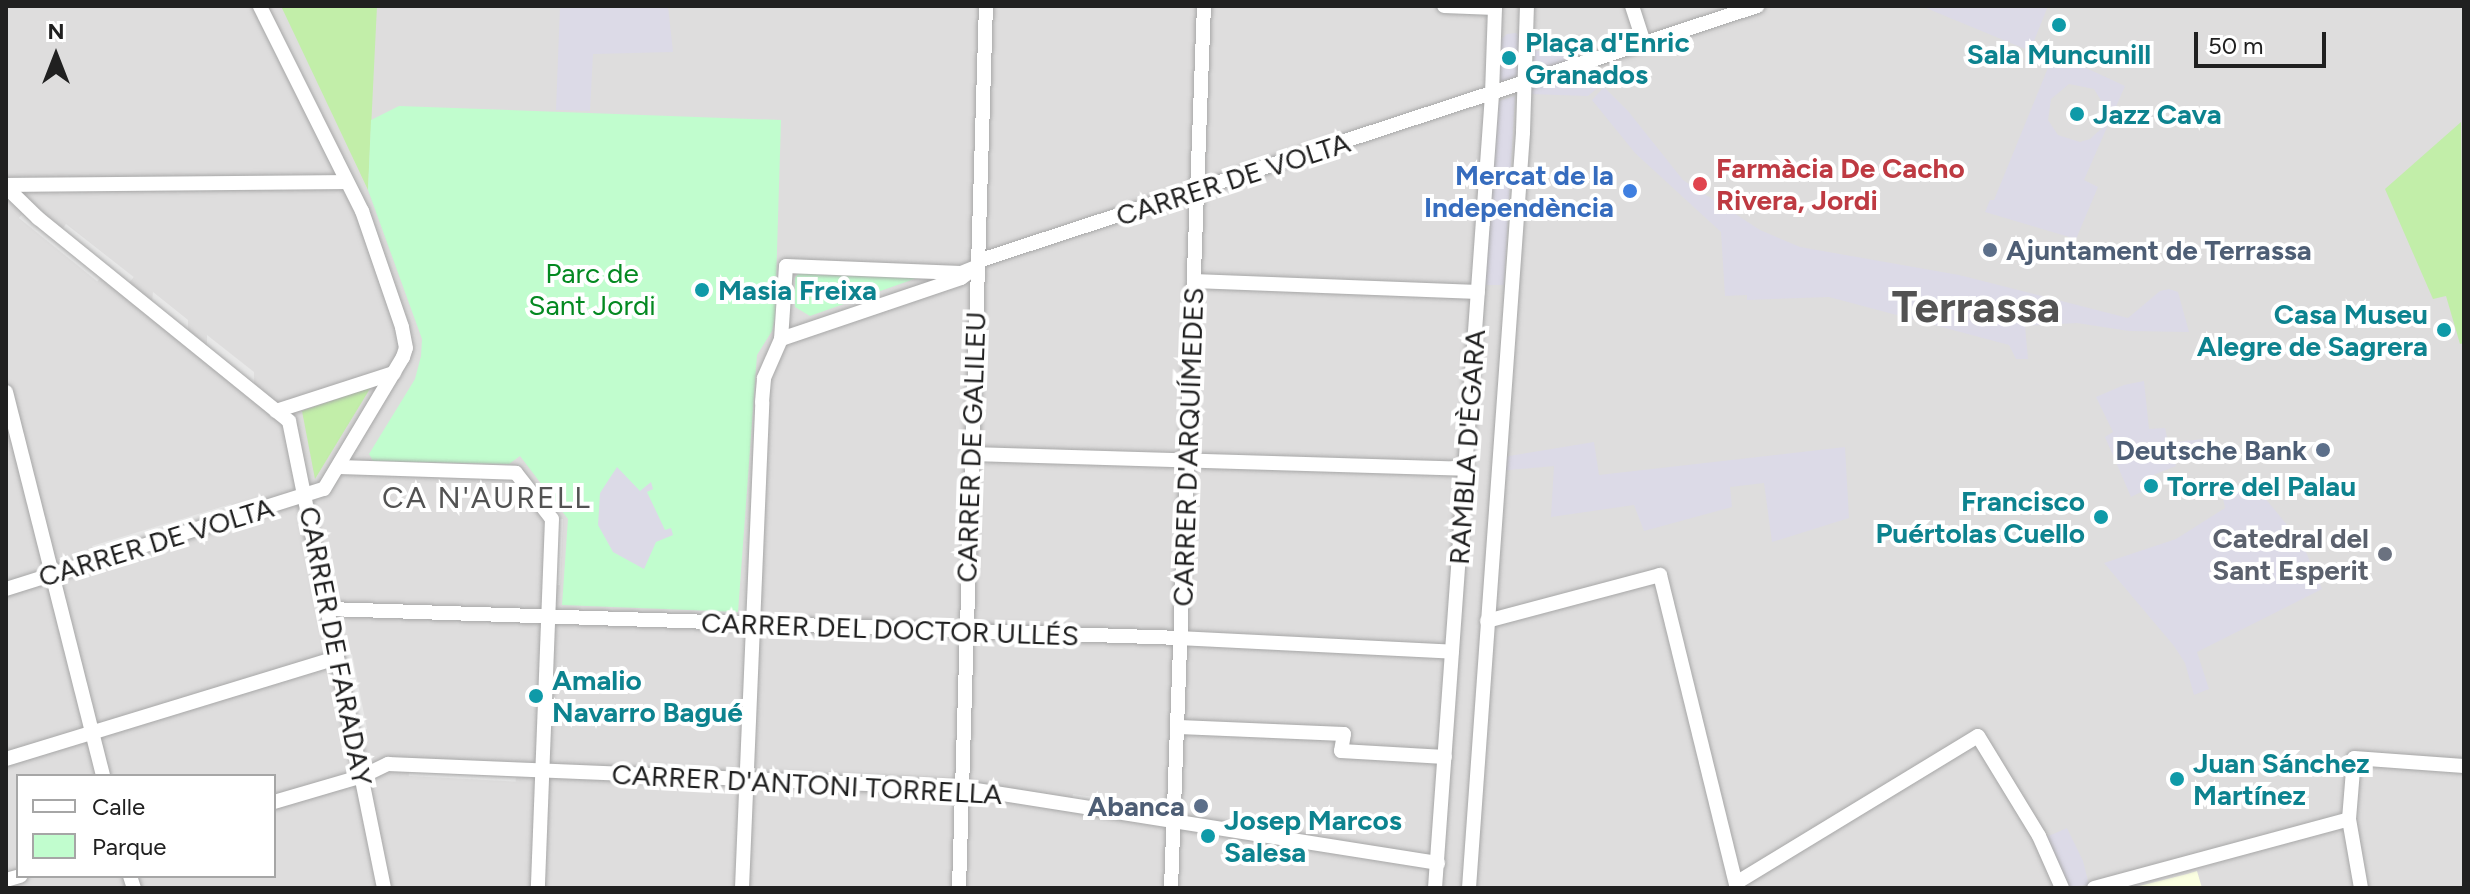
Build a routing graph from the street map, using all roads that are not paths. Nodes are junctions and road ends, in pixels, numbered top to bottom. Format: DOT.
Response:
graph roads {
  1 [pos="260,6"];
  2 [pos="986,6"];
  3 [pos="1204,6"];
  4 [pos="1444,6"];
  5 [pos="1527,6"];
  6 [pos="1632,6"];
  7 [pos="1757,6"];
  8 [pos="1495,7"];
  9 [pos="1644,42"];
  10 [pos="1525,83"];
  11 [pos="1492,94"];
  12 [pos="345,182"];
  13 [pos="6,186"];
  14 [pos="1199,191"];
  15 [pos="976,267"];
  16 [pos="1194,281"];
  17 [pos="1478,292"];
  18 [pos="781,339"];
  19 [pos="394,373"];
  20 [pos="6,392"];
  21 [pos="276,411"];
  22 [pos="970,454"];
  23 [pos="1185,461"];
  24 [pos="339,467"];
  25 [pos="1466,469"];
  26 [pos="307,496"];
  27 [pos="54,574"];
  28 [pos="6,589"];
  29 [pos="329,609"];
  30 [pos="548,616"];
  31 [pos="1487,621"];
  32 [pos="752,624"];
  33 [pos="965,633"];
  34 [pos="1180,638"];
  35 [pos="1452,652"];
  36 [pos="337,658"];
  37 [pos="1179,727"];
  38 [pos="92,734"];
  39 [pos="1445,757"];
  40 [pos="6,759"];
  41 [pos="2464,766"];
  42 [pos="543,771"];
  43 [pos="102,774"];
  44 [pos="363,776"];
  45 [pos="747,778"];
  46 [pos="964,788"];
  47 [pos="276,801"];
  48 [pos="1173,819"];
  49 [pos="2349,819"];
  50 [pos="1438,863"];
  51 [pos="1736,886"];
  52 [pos="384,888"];
  53 [pos="538,888"];
  54 [pos="742,888"];
  55 [pos="959,888"];
  56 [pos="1171,888"];
  57 [pos="1435,888"];
  58 [pos="1469,888"];
  59 [pos="2062,888"];
  60 [pos="2094,888"];
  61 [pos="2361,888"];
  1 -- 12 [label="street"];
  2 -- 15 [label="street, CARRER DE GALILEU"];
  3 -- 14 [label="street, CARRER D'ARQUÍMEDES"];
  4 -- 8 [label="street"];
  5 -- 10 [label="street, RAMBLA D'ÈGARA"];
  6 -- 9 [label="street"];
  7 -- 9 [label="street"];
  8 -- 11 [label="street, RAMBLA D'ÈGARA"];
  9 -- 10 [label="street"];
  10 -- 11 [label="street, CARRER DE VOLTA"];
  10 -- 31 [label="street, RAMBLA D'ÈGARA"];
  11 -- 14 [label="street, CARRER DE VOLTA"];
  11 -- 17 [label="street, RAMBLA D'ÈGARA"];
  12 -- 13 [label="street"];
  12 -- 19 [label="street"];
  13 -- 21 [label="street"];
  14 -- 15 [label="street, CARRER DE VOLTA"];
  14 -- 16 [label="street, CARRER D'ARQUÍMEDES"];
  15 -- 18 [label="street, CARRER DE VOLTA"];
  15 -- 18 [label="street"];
  15 -- 22 [label="street, CARRER DE GALILEU"];
  16 -- 17 [label="street"];
  16 -- 23 [label="street, CARRER D'ARQUÍMEDES"];
  17 -- 25 [label="street, RAMBLA D'ÈGARA"];
  18 -- 32 [label="street"];
  19 -- 21 [label="street"];
  19 -- 24 [label="street"];
  20 -- 27 [label="street"];
  21 -- 26 [label="street, CARRER DE FARADAY"];
  22 -- 23 [label="street"];
  22 -- 33 [label="street, CARRER DE GALILEU"];
  23 -- 25 [label="street"];
  23 -- 34 [label="street, CARRER D'ARQUÍMEDES"];
  24 -- 26 [label="street"];
  24 -- 30 [label="street"];
  25 -- 35 [label="street, RAMBLA D'ÈGARA"];
  26 -- 27 [label="street, CARRER DE VOLTA"];
  26 -- 29 [label="street, CARRER DE FARADAY"];
  27 -- 28 [label="street, CARRER DE VOLTA"];
  27 -- 38 [label="street"];
  29 -- 30 [label="street, CARRER DEL DOCTOR ULLÉS"];
  29 -- 36 [label="street, CARRER DE FARADAY"];
  30 -- 32 [label="street, CARRER DEL DOCTOR ULLÉS"];
  30 -- 42 [label="street"];
  31 -- 51 [label="street"];
  31 -- 58 [label="street, RAMBLA D'ÈGARA"];
  32 -- 33 [label="street, CARRER DEL DOCTOR ULLÉS"];
  32 -- 45 [label="street"];
  33 -- 34 [label="street, CARRER DEL DOCTOR ULLÉS"];
  33 -- 46 [label="street, CARRER DE GALILEU"];
  34 -- 35 [label="street, CARRER DEL DOCTOR ULLÉS"];
  34 -- 37 [label="street, CARRER D'ARQUÍMEDES"];
  35 -- 39 [label="street, RAMBLA D'ÈGARA"];
  36 -- 38 [label="street"];
  36 -- 44 [label="street, CARRER DE FARADAY"];
  37 -- 39 [label="street"];
  37 -- 48 [label="street, CARRER D'ARQUÍMEDES"];
  38 -- 40 [label="street"];
  38 -- 43 [label="street"];
  39 -- 50 [label="street, RAMBLA D'ÈGARA"];
  41 -- 49 [label="street"];
  42 -- 44 [label="street, CARRER D'ANTONI TORRELLA"];
  42 -- 45 [label="street, CARRER D'ANTONI TORRELLA"];
  42 -- 53 [label="street"];
  44 -- 47 [label="street, CARRER D'ANTONI TORRELLA"];
  44 -- 52 [label="street, CARRER DE FARADAY"];
  45 -- 46 [label="street, CARRER D'ANTONI TORRELLA"];
  45 -- 54 [label="street"];
  46 -- 48 [label="street, CARRER D'ANTONI TORRELLA"];
  46 -- 55 [label="street, CARRER DE GALILEU"];
  48 -- 50 [label="street, CARRER D'ANTONI TORRELLA"];
  48 -- 56 [label="street, CARRER D'ARQUÍMEDES"];
  49 -- 60 [label="street"];
  49 -- 61 [label="street"];
  50 -- 57 [label="street, RAMBLA D'ÈGARA"];
  51 -- 59 [label="street"];
}
